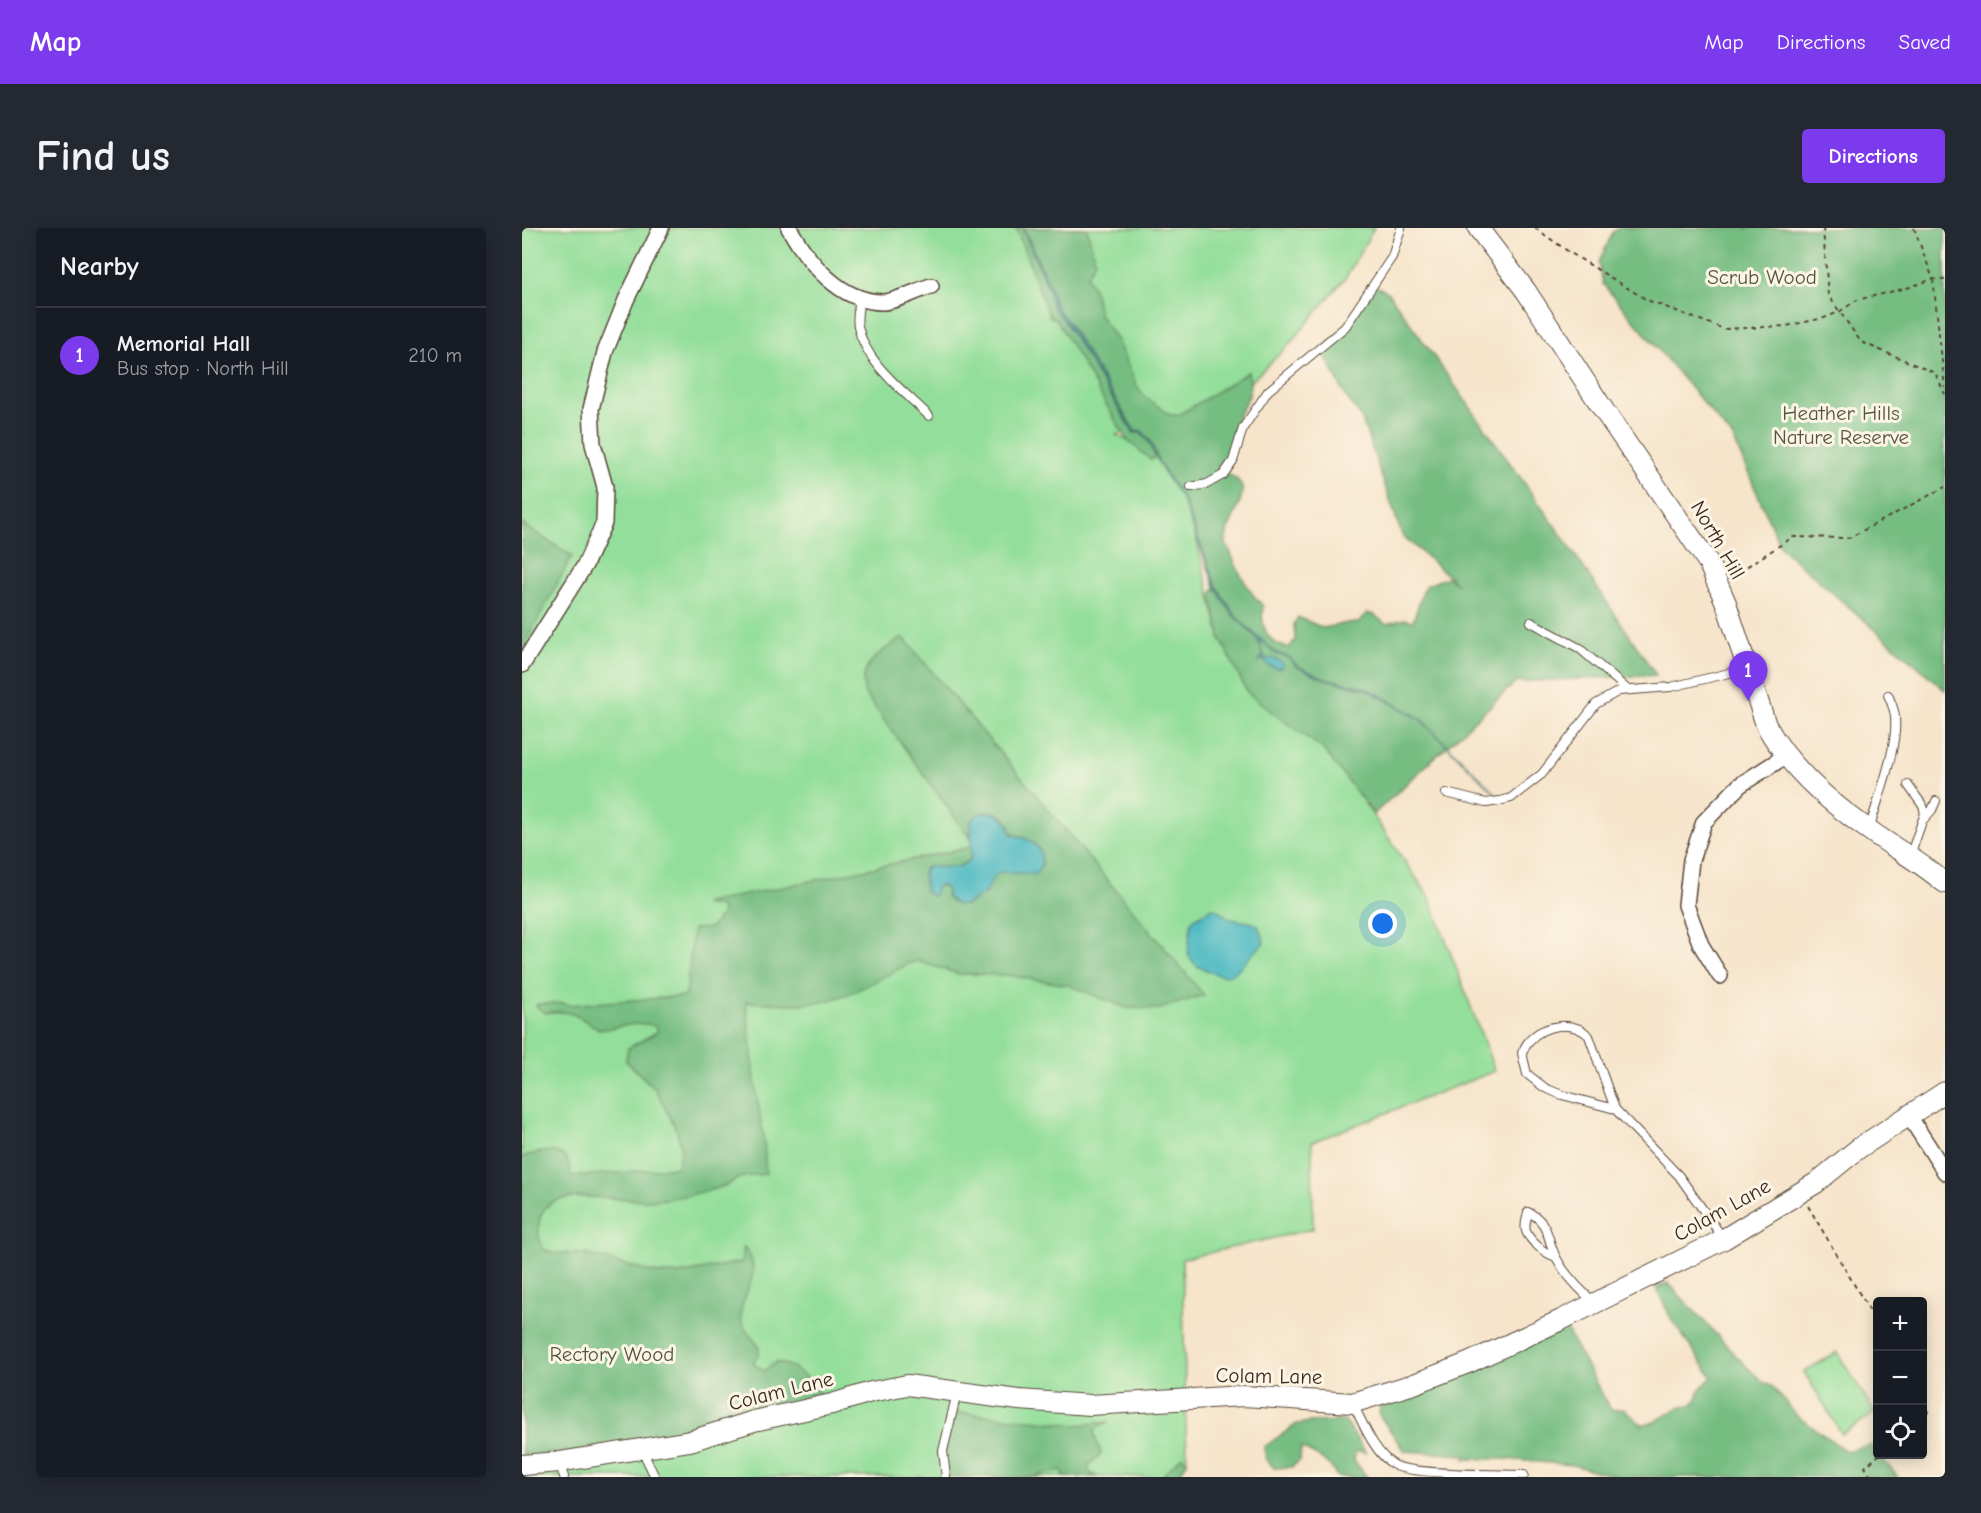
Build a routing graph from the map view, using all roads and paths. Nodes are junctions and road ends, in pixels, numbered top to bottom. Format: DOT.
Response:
graph roads {
  1 [pos="661,228"];
  2 [pos="789,228"];
  3 [pos="1401,228"];
  4 [pos="1478,228"];
  5 [pos="1535,228"];
  6 [pos="1823,228"];
  7 [pos="1914,228"];
  8 [pos="1933,279"];
  9 [pos="1945,280"];
  10 [pos="931,286"];
  11 [pos="860,298"];
  12 [pos="1839,312"];
  13 [pos="1945,388"];
  14 [pos="1945,394"];
  15 [pos="929,416"];
  16 [pos="1191,487"];
  17 [pos="1945,487"];
  18 [pos="1719,585"];
  19 [pos="1531,622"];
  20 [pos="522,665"];
  21 [pos="1747,669"];
  22 [pos="1628,690"];
  23 [pos="1888,695"];
  24 [pos="1787,755"];
  25 [pos="1908,785"];
  26 [pos="1446,793"];
  27 [pos="1936,801"];
  28 [pos="1922,822"];
  29 [pos="1867,829"];
  30 [pos="1909,858"];
  31 [pos="1945,883"];
  32 [pos="1720,976"];
  33 [pos="1945,1092"];
  34 [pos="1615,1109"];
  35 [pos="1910,1116"];
  36 [pos="1945,1172"];
  37 [pos="1800,1192"];
  38 [pos="1724,1239"];
  39 [pos="1556,1257"];
  40 [pos="1595,1303"];
  41 [pos="1873,1316"];
  42 [pos="957,1393"];
  43 [pos="1352,1403"];
  44 [pos="641,1449"];
  45 [pos="1875,1459"];
  46 [pos="522,1465"];
  47 [pos="561,1470"];
  48 [pos="1524,1475"];
  49 [pos="655,1477"];
  50 [pos="946,1477"];
  51 [pos="1871,1477"];
  1 -- 20 [label="street"];
  2 -- 11 [label="street"];
  3 -- 16 [label="lane"];
  4 -- 18 [label="street, North Hill"];
  5 -- 12 [label="path"];
  6 -- 12 [label="path"];
  7 -- 8 [label="path"];
  8 -- 9 [label="path"];
  8 -- 12 [label="path"];
  8 -- 13 [label="path"];
  10 -- 11 [label="street"];
  11 -- 15 [label="lane"];
  12 -- 14 [label="path"];
  17 -- 18 [label="path"];
  18 -- 21 [label="street, North Hill"];
  19 -- 22 [label="lane"];
  21 -- 22 [label="lane"];
  21 -- 24 [label="street, North Hill"];
  22 -- 26 [label="lane"];
  23 -- 29 [label="lane"];
  24 -- 29 [label="street, North Hill"];
  24 -- 32 [label="street"];
  25 -- 28 [label="lane"];
  27 -- 28 [label="lane"];
  28 -- 30 [label="lane"];
  29 -- 30 [label="street, North Hill"];
  30 -- 31 [label="street, North Hill"];
  33 -- 35 [label="street, Colam Lane"];
  34 -- 34 [label="lane"];
  34 -- 38 [label="lane"];
  35 -- 36 [label="street"];
  35 -- 37 [label="street, Colam Lane"];
  37 -- 38 [label="street, Colam Lane"];
  37 -- 41 [label="path"];
  38 -- 40 [label="street, Colam Lane"];
  39 -- 39 [label="lane"];
  39 -- 40 [label="lane"];
  40 -- 43 [label="street, Colam Lane"];
  42 -- 43 [label="street, Colam Lane"];
  42 -- 44 [label="street, Colam Lane"];
  42 -- 50 [label="lane"];
  43 -- 48 [label="lane"];
  44 -- 47 [label="street, Colam Lane"];
  44 -- 49 [label="lane"];
  45 -- 51 [label="path"];
  46 -- 47 [label="street, Colam Lane"];
}
